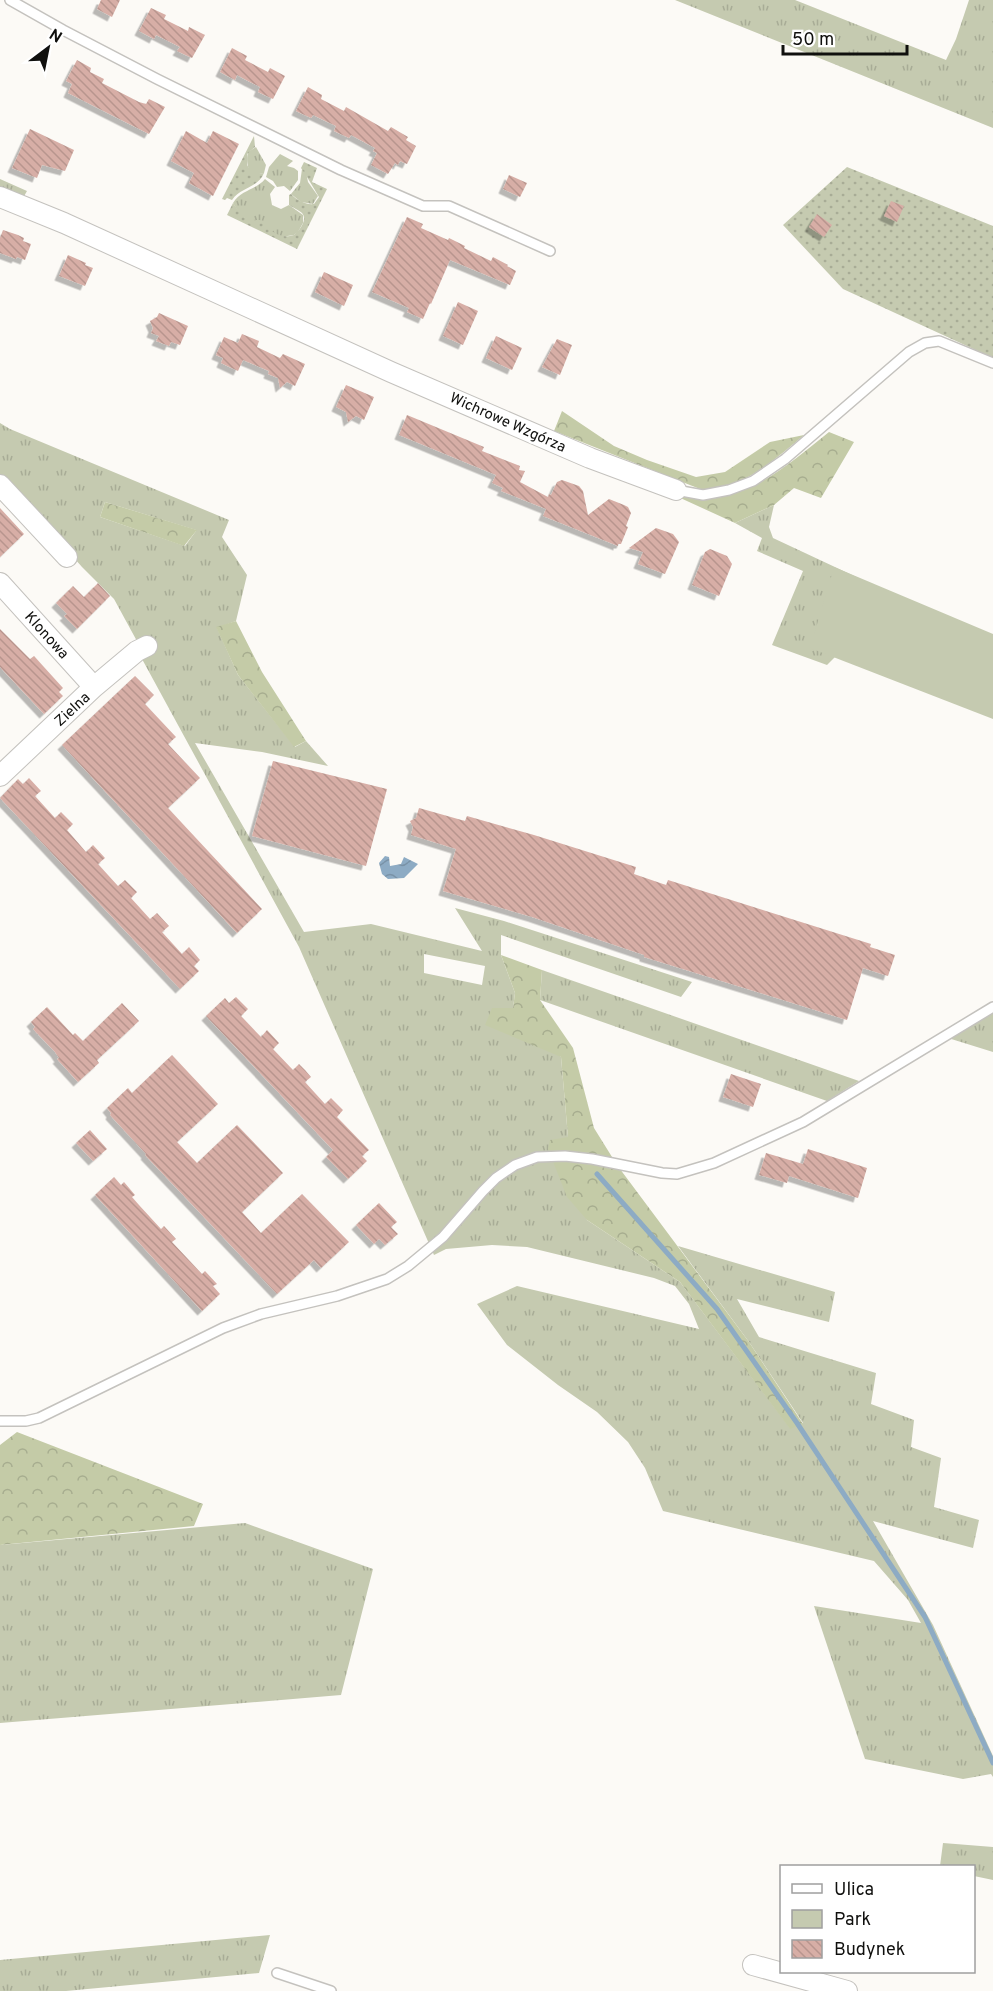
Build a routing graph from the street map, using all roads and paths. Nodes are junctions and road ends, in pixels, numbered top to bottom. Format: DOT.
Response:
graph roads {
  1 [pos="10,0"];
  2 [pos="0,197"];
  3 [pos="550,250"];
  4 [pos="993,363"];
  5 [pos="0,485"];
  6 [pos="676,490"];
  7 [pos="67,556"];
  8 [pos="0,583"];
  9 [pos="147,646"];
  10 [pos="94,687"];
  11 [pos="0,776"];
  12 [pos="993,1007"];
  13 [pos="0,1421"];
  14 [pos="753,1965"];
  15 [pos="780,1972"];
  16 [pos="277,1973"];
  17 [pos="782,1973"];
  18 [pos="331,1991"];
  19 [pos="847,1991"];
  1 -- 3 [label="lane"];
  2 -- 6 [label="street, Wichrowe Wzgórza"];
  4 -- 6 [label="lane, Wichrowe Wzgórza"];
  5 -- 7 [label="street"];
  8 -- 10 [label="street, Klonowa"];
  9 -- 10 [label="street, Zielna"];
  10 -- 11 [label="street, Zielna"];
  12 -- 13 [label="lane"];
  14 -- 15 [label="street"];
  16 -- 18 [label="lane"];
  17 -- 19 [label="street"];
}
